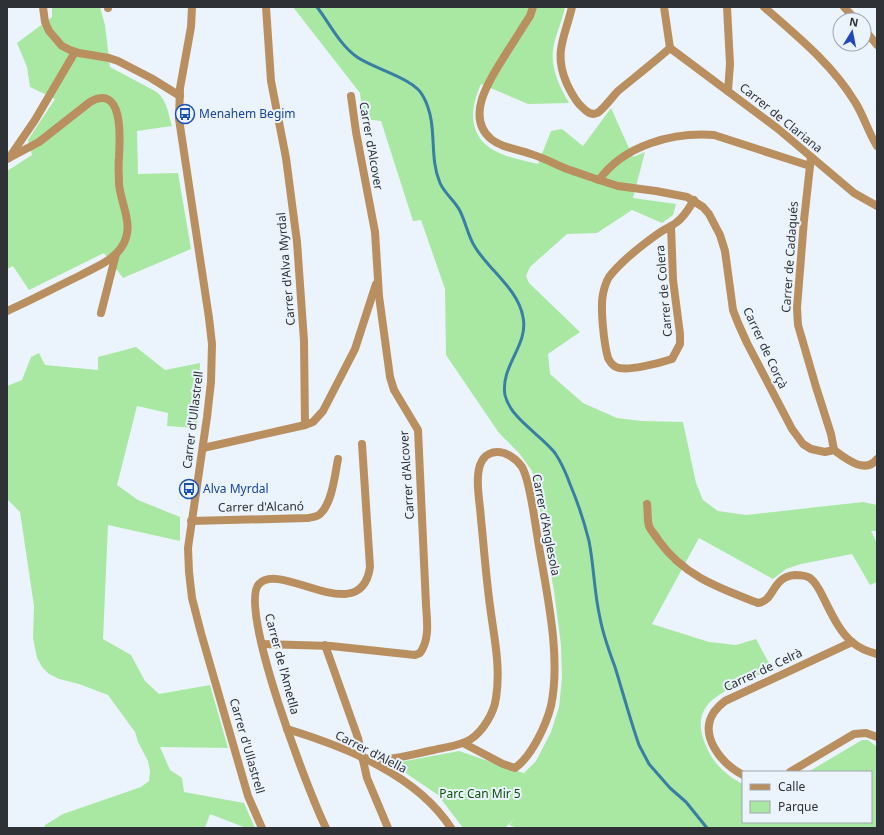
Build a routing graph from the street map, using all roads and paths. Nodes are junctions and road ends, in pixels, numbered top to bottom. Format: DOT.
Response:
graph roads {
  1 [pos="44,7"];
  2 [pos="192,7"];
  3 [pos="266,7"];
  4 [pos="533,7"];
  5 [pos="572,7"];
  6 [pos="664,7"];
  7 [pos="727,7"];
  8 [pos="764,7"];
  9 [pos="670,48"];
  10 [pos="75,52"];
  11 [pos="728,91"];
  12 [pos="180,96"];
  13 [pos="351,96"];
  14 [pos="877,146"];
  15 [pos="811,157"];
  16 [pos="8,159"];
  17 [pos="810,166"];
  18 [pos="599,180"];
  19 [pos="694,200"];
  20 [pos="877,206"];
  21 [pos="671,226"];
  22 [pos="116,254"];
  23 [pos="378,278"];
  24 [pos="7,311"];
  25 [pos="101,313"];
  26 [pos="305,425"];
  27 [pos="362,444"];
  28 [pos="203,448"];
  29 [pos="834,450"];
  30 [pos="338,459"];
  31 [pos="877,459"];
  32 [pos="647,504"];
  33 [pos="192,521"];
  34 [pos="852,642"];
  35 [pos="262,644"];
  36 [pos="325,645"];
  37 [pos="877,654"];
  38 [pos="287,729"];
  39 [pos="877,737"];
  40 [pos="462,743"];
  41 [pos="362,758"];
  42 [pos="792,771"];
  43 [pos="742,774"];
  44 [pos="262,828"];
  45 [pos="326,828"];
  46 [pos="388,828"];
  47 [pos="451,828"];
  1 -- 10 [label="street"];
  2 -- 12 [label="street, Carrer d'Ullastrell"];
  3 -- 26 [label="street, Carrer d'Alva Myrdal"];
  4 -- 18 [label="street"];
  5 -- 9 [label="street"];
  6 -- 9 [label="street"];
  7 -- 11 [label="street"];
  8 -- 14 [label="street"];
  9 -- 11 [label="street, Carrer de Clariana"];
  10 -- 12 [label="street"];
  10 -- 16 [label="street"];
  11 -- 15 [label="street, Carrer de Clariana"];
  12 -- 28 [label="street, Carrer d'Ullastrell"];
  13 -- 23 [label="street, Carrer d'Alcover"];
  15 -- 17 [label="street, Carrer de Cadaqués"];
  15 -- 20 [label="street, Carrer de Clariana"];
  16 -- 22 [label="street"];
  17 -- 18 [label="street"];
  17 -- 29 [label="street, Carrer de Cadaqués"];
  18 -- 19 [label="street, Carrer de Corçà"];
  19 -- 21 [label="street, Carrer de Colera"];
  19 -- 29 [label="street, Carrer de Corçà"];
  21 -- 21 [label="street, Carrer de Colera"];
  22 -- 24 [label="street"];
  22 -- 25 [label="street"];
  23 -- 26 [label="street"];
  23 -- 36 [label="street, Carrer d'Alcover"];
  26 -- 28 [label="street"];
  27 -- 35 [label="street, Carrer de l'Ametlla"];
  28 -- 33 [label="street, Carrer d'Ullastrell"];
  29 -- 31 [label="street"];
  30 -- 33 [label="street, Carrer d'Alcanó"];
  32 -- 34 [label="street"];
  33 -- 44 [label="street, Carrer d'Ullastrell"];
  34 -- 37 [label="street"];
  34 -- 43 [label="street, Carrer de Celrà"];
  35 -- 36 [label="street, Carrer d'Alcover"];
  35 -- 38 [label="street, Carrer de l'Ametlla"];
  36 -- 41 [label="street"];
  38 -- 41 [label="street, Carrer d'Alella"];
  38 -- 45 [label="street, Carrer de l'Ametlla"];
  39 -- 42 [label="street"];
  40 -- 40 [label="street, Carrer d'Anglesola"];
  40 -- 41 [label="street, Carrer d'Anglesola"];
  41 -- 46 [label="street"];
  41 -- 47 [label="street, Carrer d'Alella"];
}
